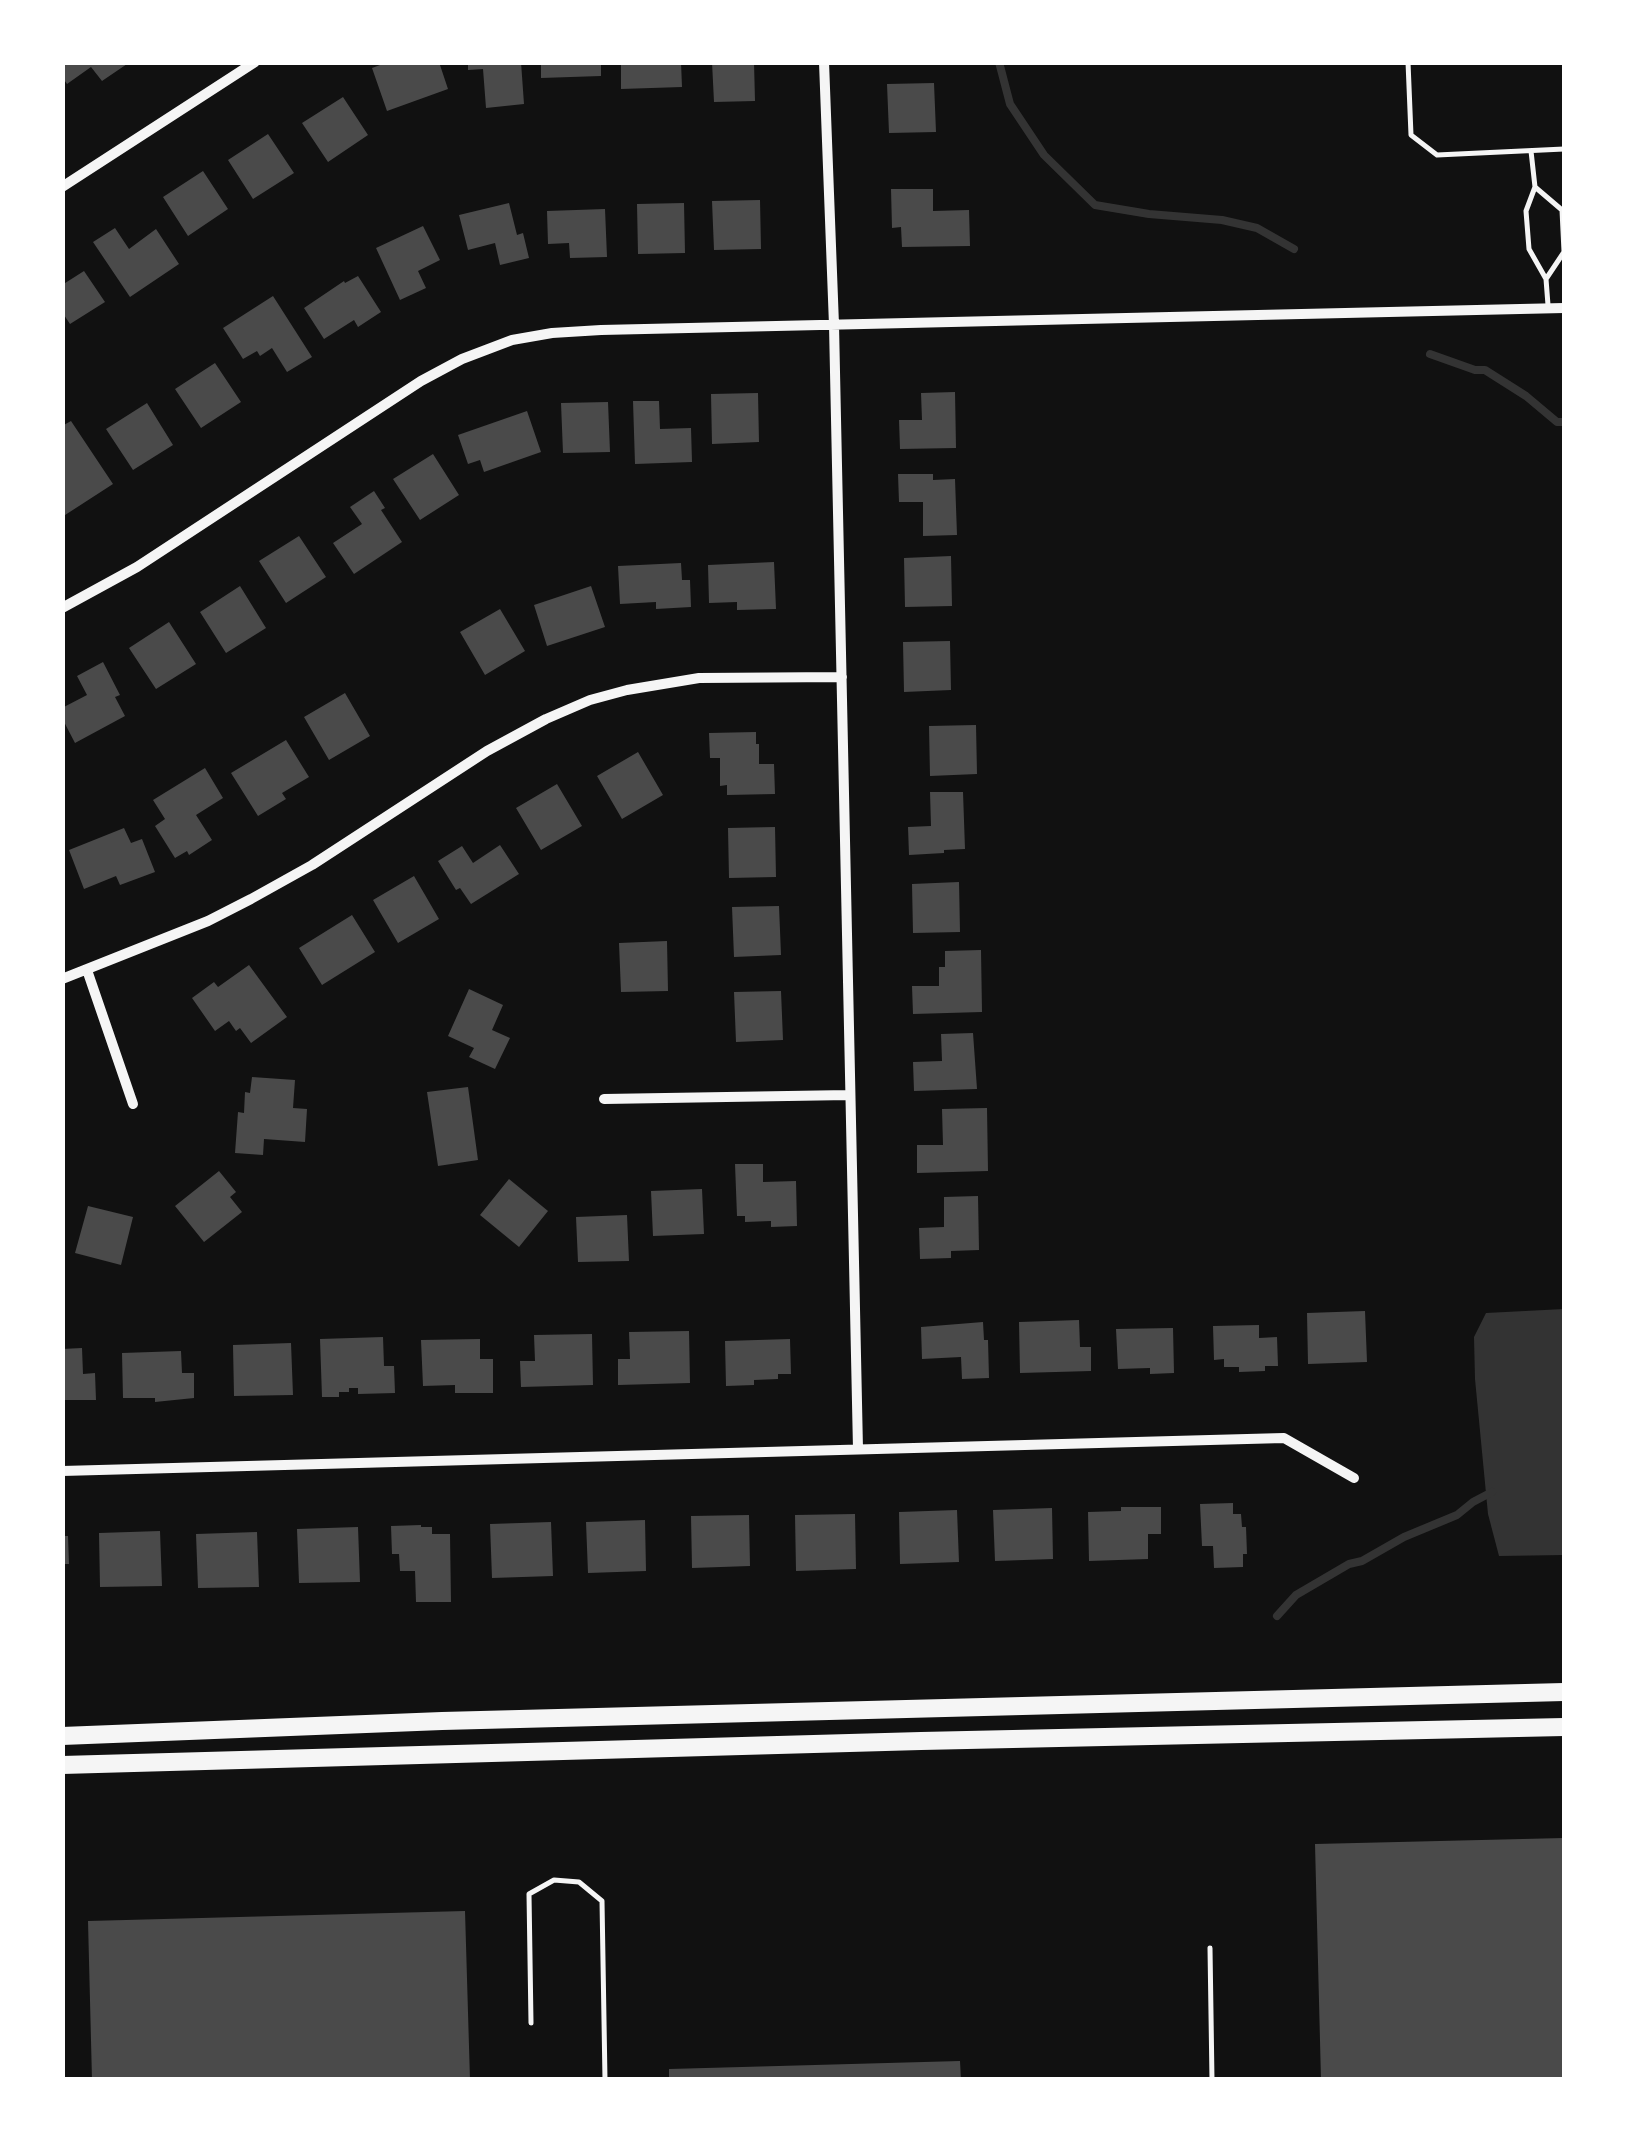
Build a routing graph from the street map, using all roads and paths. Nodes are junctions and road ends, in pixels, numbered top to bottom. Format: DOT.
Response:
graph roads {
  1 [pos="256,62"];
  2 [pos="824,62"];
  3 [pos="1408,62"];
  4 [pos="1564,149"];
  5 [pos="1531,151"];
  6 [pos="62,187"];
  7 [pos="1535,188"];
  8 [pos="1546,280"];
  9 [pos="1548,308"];
  10 [pos="1564,308"];
  11 [pos="834,325"];
  12 [pos="62,608"];
  13 [pos="842,677"];
  14 [pos="87,970"];
  15 [pos="62,979"];
  16 [pos="849,1095"];
  17 [pos="604,1100"];
  18 [pos="134,1104"];
  19 [pos="858,1449"];
  20 [pos="62,1470"];
  21 [pos="1354,1478"];
  22 [pos="1564,1692"];
  23 [pos="1564,1726"];
  24 [pos="62,1736"];
  25 [pos="62,1765"];
  26 [pos="1210,1948"];
  27 [pos="530,2024"];
  28 [pos="605,2080"];
  29 [pos="1212,2080"];
  1 -- 6 [label="street"];
  2 -- 11 [label="street"];
  3 -- 5 [label="lane"];
  4 -- 5 [label="lane"];
  5 -- 7 [label="lane"];
  7 -- 8 [label="lane"];
  7 -- 8 [label="lane"];
  8 -- 9 [label="lane"];
  9 -- 10 [label="street"];
  9 -- 11 [label="street"];
  11 -- 12 [label="street"];
  11 -- 13 [label="street"];
  13 -- 14 [label="street"];
  13 -- 16 [label="street"];
  14 -- 15 [label="street"];
  14 -- 18 [label="street"];
  16 -- 17 [label="street"];
  16 -- 19 [label="street"];
  19 -- 20 [label="street"];
  19 -- 21 [label="street"];
  22 -- 24 [label="highway"];
  23 -- 25 [label="highway"];
  26 -- 29 [label="lane"];
  27 -- 28 [label="lane"];
}
